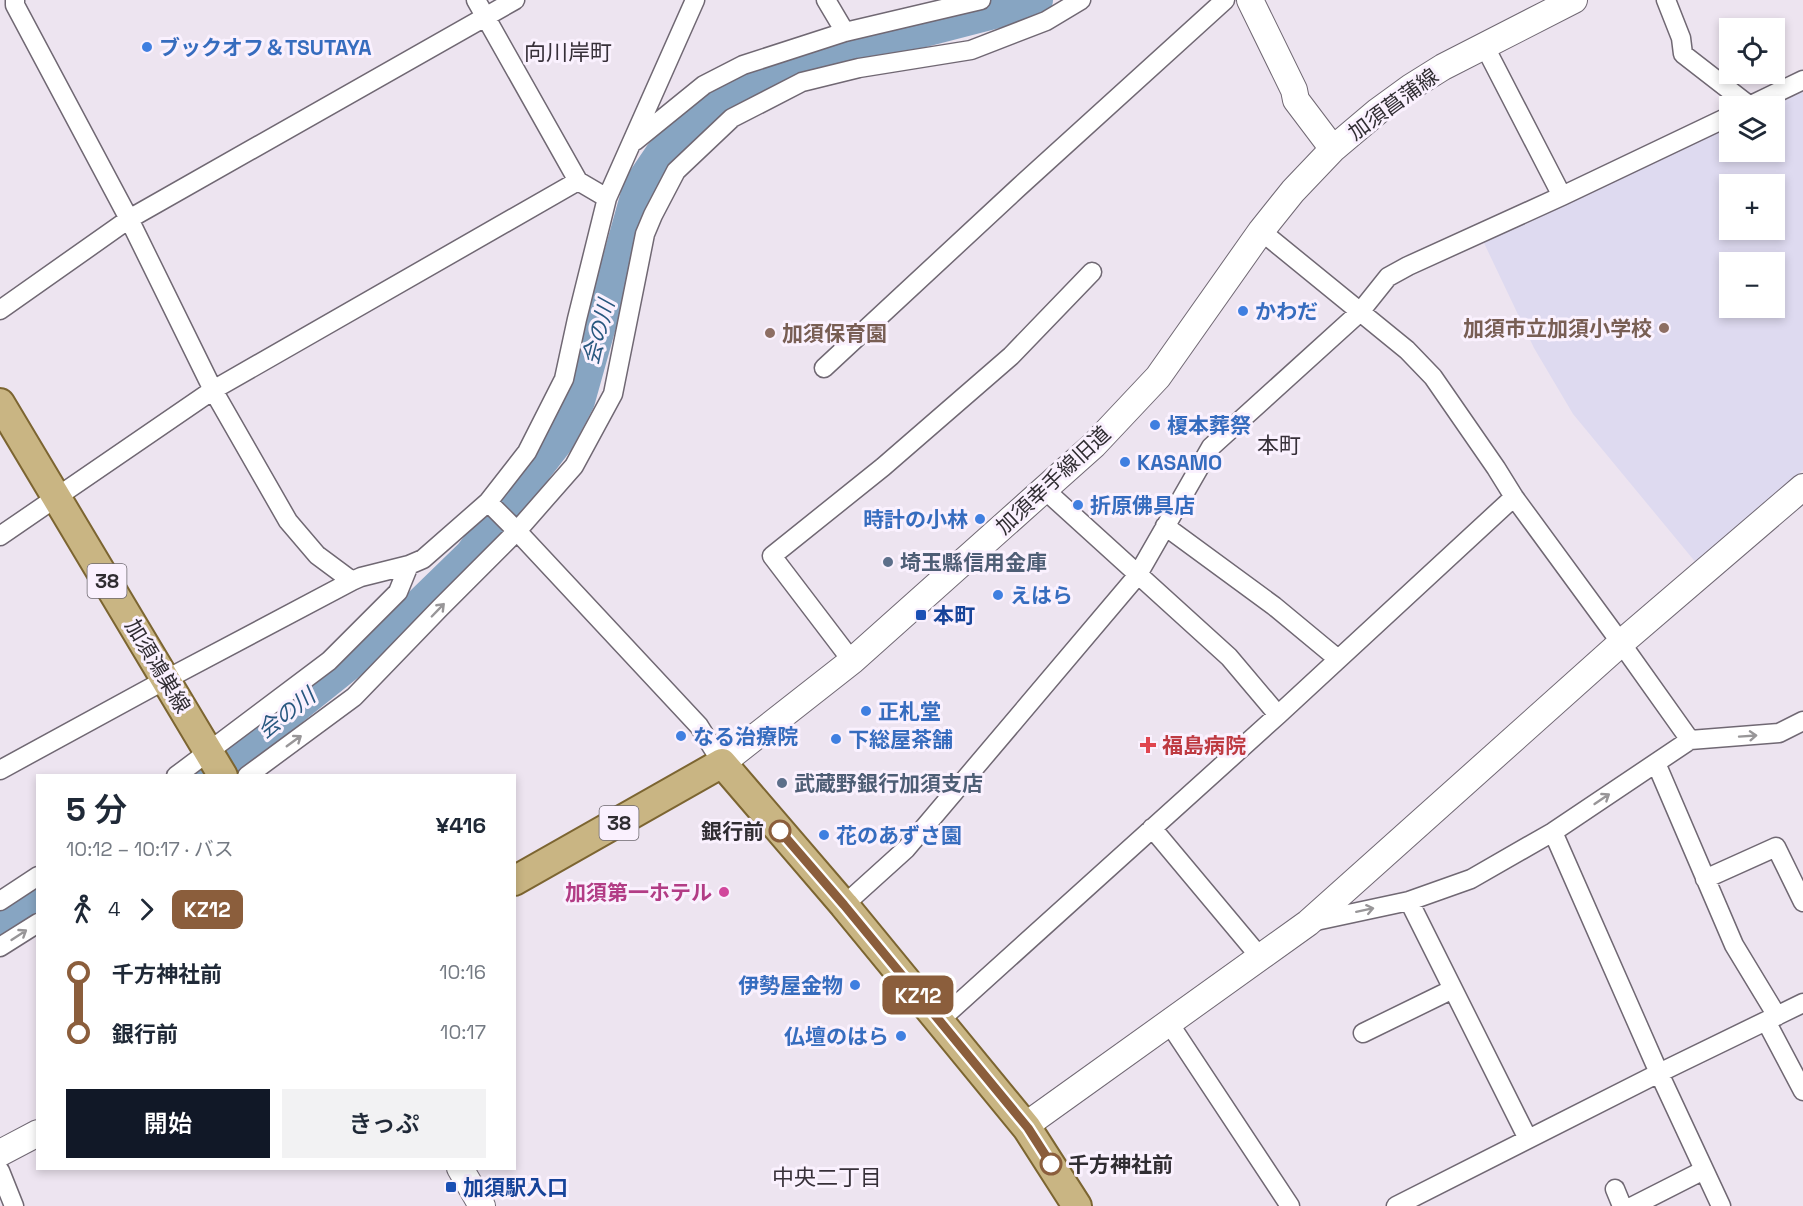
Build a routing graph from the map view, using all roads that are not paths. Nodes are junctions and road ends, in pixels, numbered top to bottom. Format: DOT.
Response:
graph roads {
  1 [pos="15,0"];
  2 [pos="476,0"];
  3 [pos="515,0"];
  4 [pos="695,0"];
  5 [pos="826,0"];
  6 [pos="981,0"];
  7 [pos="1081,0"];
  8 [pos="1225,0"];
  9 [pos="1250,0"];
  10 [pos="1574,0"];
  11 [pos="1666,0"];
  12 [pos="486,17"];
  13 [pos="845,32"];
  14 [pos="1484,45"];
  15 [pos="1803,80"];
  16 [pos="1736,96"];
  17 [pos="1770,96"];
  18 [pos="1719,121"];
  19 [pos="632,144"];
  20 [pos="1333,149"];
  21 [pos="578,181"];
  22 [pos="1562,196"];
  23 [pos="607,198"];
  24 [pos="129,219"];
  25 [pos="1261,231"];
  26 [pos="1092,272"];
  27 [pos="0,310"];
  28 [pos="1360,312"];
  29 [pos="824,368"];
  30 [pos="213,390"];
  31 [pos="0,403"];
  32 [pos="1803,487"];
  33 [pos="1045,490"];
  34 [pos="56,497"];
  35 [pos="1514,497"];
  36 [pos="488,502"];
  37 [pos="1165,526"];
  38 [pos="517,531"];
  39 [pos="0,536"];
  40 [pos="409,565"];
  41 [pos="1137,576"];
  42 [pos="352,581"];
  43 [pos="1621,643"];
  44 [pos="1338,659"];
  45 [pos="852,661"];
  46 [pos="165,680"];
  47 [pos="1278,715"];
  48 [pos="1803,721"];
  49 [pos="1690,740"];
  50 [pos="215,762"];
  51 [pos="722,763"];
  52 [pos="1656,763"];
  53 [pos="0,771"];
  54 [pos="182,774"];
  55 [pos="250,774"];
  56 [pos="1152,828"];
  57 [pos="1553,832"];
  58 [pos="36,877"];
  59 [pos="1705,879"];
  60 [pos="516,880"];
  61 [pos="0,901"];
  62 [pos="1409,901"];
  63 [pos="1803,902"];
  64 [pos="844,905"];
  65 [pos="1308,923"];
  66 [pos="36,924"];
  67 [pos="0,947"];
  68 [pos="1260,957"];
  69 [pos="1453,989"];
  70 [pos="1803,1003"];
  71 [pos="1772,1018"];
  72 [pos="939,1021"];
  73 [pos="1169,1023"];
  74 [pos="1363,1033"];
  75 [pos="1659,1072"];
  76 [pos="1803,1091"];
  77 [pos="1028,1128"];
  78 [pos="36,1134"];
  79 [pos="1528,1139"];
  80 [pos="0,1153"];
  81 [pos="461,1170"];
  82 [pos="1704,1170"];
  83 [pos="0,1171"];
  84 [pos="1615,1189"];
  85 [pos="14,1206"];
  86 [pos="482,1206"];
  87 [pos="1077,1206"];
  88 [pos="1290,1206"];
  89 [pos="1396,1206"];
  90 [pos="1622,1206"];
  91 [pos="1633,1206"];
  92 [pos="1721,1206"];
  1 -- 24 [label="street"];
  2 -- 12 [label="street"];
  3 -- 12 [label="street"];
  4 -- 19 [label="street"];
  5 -- 13 [label="street"];
  6 -- 13 [label="street"];
  7 -- 38 [label="street"];
  8 -- 29 [label="street"];
  9 -- 20 [label="street, 加須菖蒲線"];
  10 -- 14 [label="street, 加須菖蒲線"];
  11 -- 16 [label="street"];
  12 -- 21 [label="street"];
  12 -- 24 [label="street"];
  13 -- 19 [label="street"];
  14 -- 20 [label="street, 加須菖蒲線"];
  14 -- 22 [label="street"];
  15 -- 17 [label="street"];
  18 -- 22 [label="street"];
  19 -- 23 [label="street"];
  20 -- 25 [label="street, 加須幸手線旧道"];
  21 -- 23 [label="street"];
  21 -- 30 [label="street"];
  22 -- 28 [label="street"];
  23 -- 36 [label="street"];
  24 -- 27 [label="street"];
  24 -- 30 [label="street"];
  25 -- 28 [label="street"];
  25 -- 33 [label="street, 加須幸手線旧道"];
  26 -- 45 [label="street"];
  28 -- 35 [label="street"];
  28 -- 37 [label="street"];
  30 -- 34 [label="street"];
  30 -- 42 [label="street"];
  31 -- 34 [label="main road, 加須鴻巣線 / 38"];
  32 -- 43 [label="street"];
  33 -- 41 [label="street"];
  33 -- 45 [label="street, 加須幸手線旧道"];
  34 -- 39 [label="street"];
  34 -- 46 [label="main road, 加須鴻巣線 / 38"];
  35 -- 43 [label="street"];
  35 -- 44 [label="street"];
  36 -- 38 [label="street"];
  36 -- 40 [label="street"];
  37 -- 41 [label="street"];
  37 -- 44 [label="street"];
  38 -- 51 [label="street"];
  55 -- 38 [label="street, one-way"];
  40 -- 42 [label="street"];
  40 -- 50 [label="street"];
  41 -- 47 [label="street"];
  41 -- 64 [label="street"];
  42 -- 46 [label="street"];
  43 -- 49 [label="street"];
  43 -- 65 [label="street"];
  44 -- 47 [label="street"];
  45 -- 51 [label="street, 加須幸手線旧道"];
  46 -- 50 [label="main road, 加須鴻巣線 / 38"];
  46 -- 53 [label="street"];
  47 -- 56 [label="street"];
  49 -- 48 [label="street, one-way"];
  49 -- 52 [label="street"];
  50 -- 54 [label="street"];
  51 -- 60 [label="main road, 38"];
  51 -- 64 [label="main road"];
  57 -- 52 [label="street, one-way"];
  52 -- 59 [label="street"];
  56 -- 68 [label="street"];
  56 -- 72 [label="street"];
  57 -- 62 [label="street"];
  57 -- 75 [label="street"];
  58 -- 61 [label="street"];
  59 -- 63 [label="street"];
  59 -- 71 [label="street"];
  65 -- 62 [label="street, one-way"];
  62 -- 69 [label="street"];
  64 -- 72 [label="main road"];
  65 -- 68 [label="street"];
  67 -- 66 [label="street, one-way"];
  68 -- 73 [label="street"];
  69 -- 74 [label="street"];
  69 -- 79 [label="street"];
  70 -- 71 [label="street"];
  71 -- 75 [label="street"];
  71 -- 76 [label="street"];
  72 -- 77 [label="main road"];
  73 -- 77 [label="street"];
  73 -- 88 [label="street"];
  75 -- 79 [label="street"];
  75 -- 82 [label="street"];
  77 -- 87 [label="main road"];
  78 -- 80 [label="street"];
  79 -- 89 [label="street"];
  81 -- 86 [label="street"];
  82 -- 91 [label="street"];
  82 -- 92 [label="street"];
  83 -- 85 [label="street"];
  84 -- 90 [label="street"];
}
